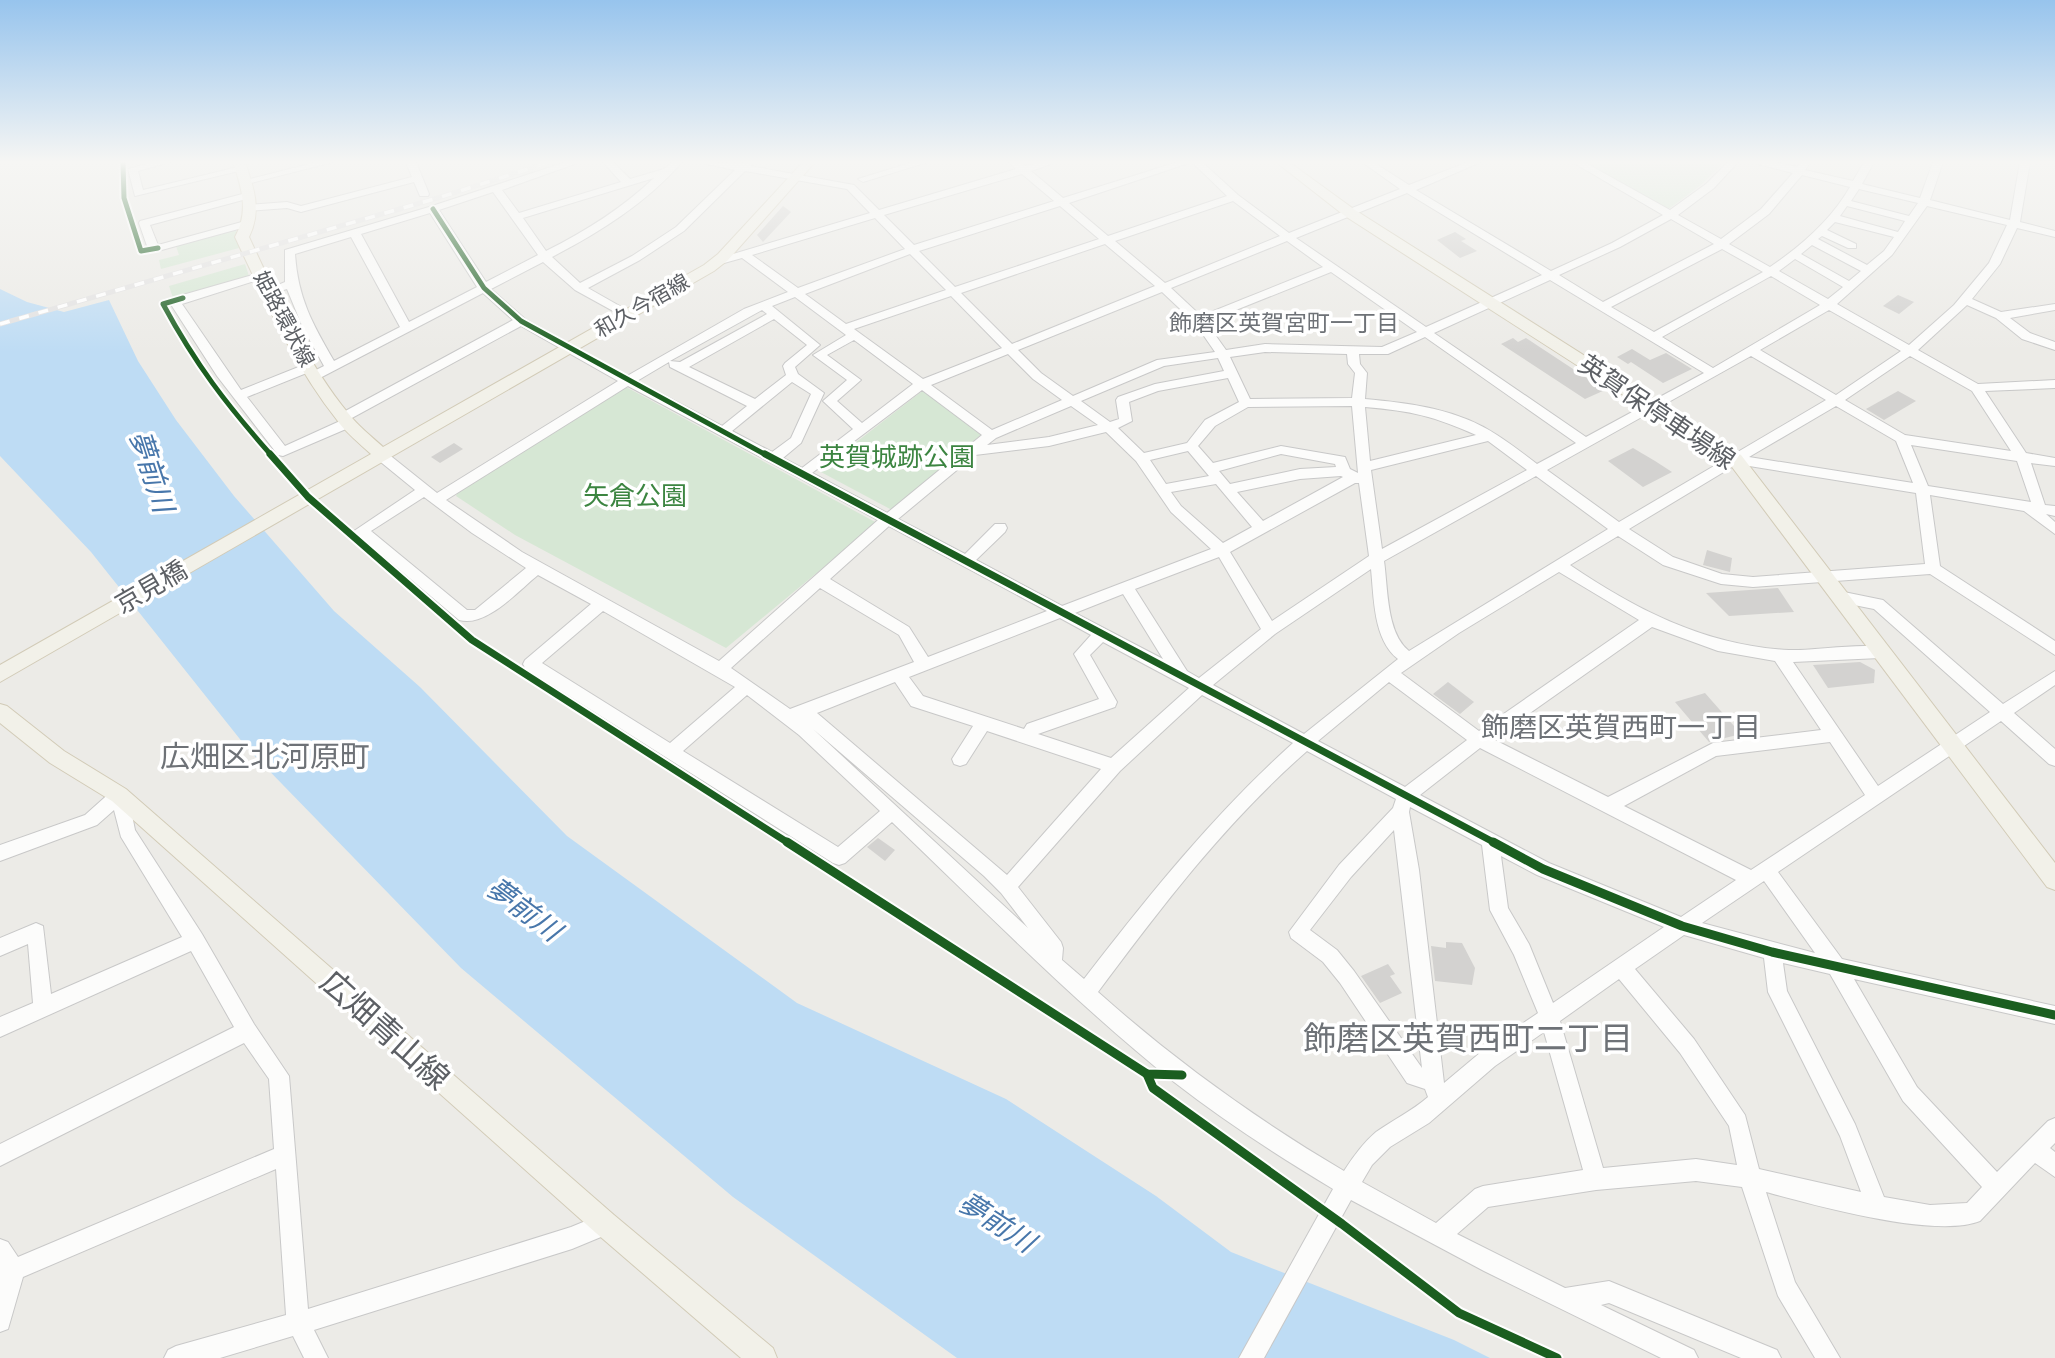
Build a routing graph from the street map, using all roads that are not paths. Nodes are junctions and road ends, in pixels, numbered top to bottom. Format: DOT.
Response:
graph roads {
  1 [pos="145,225"];
  2 [pos="192,225"];
  3 [pos="243,225"];
  4 [pos="379,225"];
  5 [pos="444,225"];
  6 [pos="523,225"];
  7 [pos="602,225"];
  8 [pos="684,225"];
  9 [pos="750,225"];
  10 [pos="844,225"];
  11 [pos="888,225"];
  12 [pos="989,225"];
  13 [pos="1091,225"];
  14 [pos="1148,225"];
  15 [pos="1272,225"];
  16 [pos="1317,225"];
  17 [pos="1371,225"];
  18 [pos="1469,225"];
  19 [pos="1652,225"];
  20 [pos="1690,225"];
  21 [pos="1746,225"];
  22 [pos="1827,225"];
  23 [pos="1862,225"];
  24 [pos="1909,225"];
  25 [pos="2012,225"];
  26 [pos="2022,225"];
  27 [pos="1821,231"];
  28 [pos="354,233"];
  29 [pos="2055,234"];
  30 [pos="1902,236"];
  31 [pos="1288,237"];
  32 [pos="1107,239"];
  33 [pos="1812,240"];
  34 [pos="1723,244"];
  35 [pos="1852,246"];
  36 [pos="911,250"];
  37 [pos="746,255"];
  38 [pos="1795,255"];
  39 [pos="545,257"];
  40 [pos="717,262"];
  41 [pos="1332,267"];
  42 [pos="1870,271"];
  43 [pos="1773,272"];
  44 [pos="1552,275"];
  45 [pos="260,276"];
  46 [pos="292,284"];
  47 [pos="1163,286"];
  48 [pos="1852,287"];
  49 [pos="484,288"];
  50 [pos="579,288"];
  51 [pos="270,290"];
  52 [pos="796,291"];
  53 [pos="952,292"];
  54 [pos="1964,300"];
  55 [pos="1491,303"];
  56 [pos="1830,304"];
  57 [pos="763,305"];
  58 [pos="1603,306"];
  59 [pos="2055,307"];
  60 [pos="628,314"];
  61 [pos="775,314"];
  62 [pos="2000,316"];
  63 [pos="521,321"];
  64 [pos="1199,321"];
  65 [pos="406,328"];
  66 [pos="850,332"];
  67 [pos="1427,332"];
  68 [pos="1654,337"];
  69 [pos="2055,346"];
  70 [pos="568,349"];
  71 [pos="1009,349"];
  72 [pos="1352,349"];
  73 [pos="1912,350"];
  74 [pos="1384,351"];
  75 [pos="1752,351"];
  76 [pos="1222,353"];
  77 [pos="666,359"];
  78 [pos="331,367"];
  79 [pos="680,367"];
  80 [pos="312,372"];
  81 [pos="1231,373"];
  82 [pos="1361,373"];
  83 [pos="1713,373"];
  84 [pos="792,376"];
  85 [pos="629,380"];
  86 [pos="922,384"];
  87 [pos="2055,384"];
  88 [pos="1976,388"];
  89 [pos="238,396"];
  90 [pos="1069,400"];
  91 [pos="1836,400"];
  92 [pos="1246,402"];
  93 [pos="1358,402"];
  94 [pos="756,405"];
  95 [pos="1653,406"];
  96 [pos="345,420"];
  97 [pos="1109,427"];
  98 [pos="862,430"];
  99 [pos="724,431"];
  100 [pos="991,435"];
  101 [pos="1490,436"];
  102 [pos="1902,439"];
  103 [pos="1586,443"];
  104 [pos="1191,446"];
  105 [pos="970,450"];
  106 [pos="382,456"];
  107 [pos="775,457"];
  108 [pos="2022,457"];
  109 [pos="1141,458"];
  110 [pos="1735,458"];
  111 [pos="2055,462"];
  112 [pos="1539,469"];
  113 [pos="804,473"];
  114 [pos="1357,474"];
  115 [pos="1218,479"];
  116 [pos="1922,488"];
  117 [pos="1161,489"];
  118 [pos="429,496"];
  119 [pos="302,500"];
  120 [pos="2034,508"];
  121 [pos="2055,511"];
  122 [pos="887,520"];
  123 [pos="1000,528"];
  124 [pos="1261,529"];
  125 [pos="1618,529"];
  126 [pos="2055,529"];
  127 [pos="1222,550"];
  128 [pos="1377,558"];
  129 [pos="967,561"];
  130 [pos="1559,565"];
  131 [pos="536,568"];
  132 [pos="1933,569"];
  133 [pos="1823,576"];
  134 [pos="819,580"];
  135 [pos="1127,588"];
  136 [pos="1839,597"];
  137 [pos="602,603"];
  138 [pos="1063,613"];
  139 [pos="1649,621"];
  140 [pos="1270,630"];
  141 [pos="1101,634"];
  142 [pos="2055,649"];
  143 [pos="1880,652"];
  144 [pos="1780,656"];
  145 [pos="1409,659"];
  146 [pos="925,666"];
  147 [pos="720,669"];
  148 [pos="0,674"];
  149 [pos="1181,674"];
  150 [pos="1390,674"];
  151 [pos="900,676"];
  152 [pos="2055,677"];
  153 [pos="746,686"];
  154 [pos="1201,686"];
  155 [pos="0,712"];
  156 [pos="2001,713"];
  157 [pos="796,714"];
  158 [pos="982,725"];
  159 [pos="1831,735"];
  160 [pos="1027,738"];
  161 [pos="1479,740"];
  162 [pos="1304,743"];
  163 [pos="1953,746"];
  164 [pos="671,751"];
  165 [pos="960,759"];
  166 [pos="2055,759"];
  167 [pos="1114,766"];
  168 [pos="119,795"];
  169 [pos="1874,796"];
  170 [pos="1403,804"];
  171 [pos="1609,805"];
  172 [pos="892,811"];
  173 [pos="1491,844"];
  174 [pos="0,853"];
  175 [pos="1759,875"];
  176 [pos="2055,880"];
  177 [pos="1007,887"];
  178 [pos="1682,926"];
  179 [pos="195,940"];
  180 [pos="0,947"];
  181 [pos="1772,952"];
  182 [pos="1052,963"];
  183 [pos="1836,966"];
  184 [pos="1621,967"];
  185 [pos="1086,993"];
  186 [pos="43,1007"];
  187 [pos="2055,1015"];
  188 [pos="1549,1017"];
  189 [pos="0,1027"];
  190 [pos="247,1031"];
  191 [pos="1433,1081"];
  192 [pos="1439,1102"];
  193 [pos="2055,1128"];
  194 [pos="2035,1149"];
  195 [pos="0,1155"];
  196 [pos="284,1155"];
  197 [pos="2055,1166"];
  198 [pos="1749,1177"];
  199 [pos="1596,1179"];
  200 [pos="1348,1184"];
  201 [pos="1996,1187"];
  202 [pos="1877,1206"];
  203 [pos="604,1224"];
  204 [pos="1439,1235"];
  205 [pos="0,1250"];
  206 [pos="7,1271"];
  207 [pos="1565,1299"];
  208 [pos="0,1321"];
  209 [pos="298,1322"];
  210 [pos="242,1349"];
  211 [pos="176,1358"];
  212 [pos="316,1358"];
  213 [pos="764,1358"];
  214 [pos="1251,1358"];
  215 [pos="1686,1358"];
  216 [pos="1769,1358"];
  217 [pos="1828,1358"];
  1 -- 2 [label="street"];
  3 -- 45 [label="main road, 姫路環状線"];
  4 -- 28 [label="street"];
  5 -- 49 [label="street"];
  6 -- 39 [label="street"];
  7 -- 39 [label="street"];
  8 -- 50 [label="street"];
  9 -- 40 [label="main road, 和久今宿線"];
  10 -- 37 [label="street"];
  11 -- 36 [label="street"];
  12 -- 36 [label="street"];
  13 -- 32 [label="street"];
  14 -- 32 [label="street"];
  15 -- 31 [label="street"];
  16 -- 31 [label="street"];
  17 -- 55 [label="main road, 英賀保停車場線"];
  18 -- 44 [label="street"];
  19 -- 44 [label="street"];
  20 -- 34 [label="street"];
  21 -- 34 [label="street"];
  22 -- 27 [label="street"];
  23 -- 30 [label="street"];
  24 -- 30 [label="street"];
  25 -- 54 [label="street"];
  26 -- 29 [label="street"];
  27 -- 33 [label="street"];
  27 -- 35 [label="street"];
  28 -- 46 [label="street"];
  28 -- 65 [label="street"];
  30 -- 42 [label="street"];
  31 -- 41 [label="street"];
  31 -- 47 [label="street"];
  32 -- 47 [label="street"];
  32 -- 53 [label="street"];
  33 -- 38 [label="street"];
  33 -- 42 [label="street"];
  34 -- 43 [label="street"];
  34 -- 58 [label="street"];
  36 -- 52 [label="street"];
  36 -- 53 [label="street"];
  37 -- 40 [label="street"];
  37 -- 52 [label="street"];
  38 -- 43 [label="street"];
  38 -- 48 [label="street"];
  39 -- 49 [label="street"];
  39 -- 50 [label="street"];
  40 -- 60 [label="main road, 和久今宿線"];
  41 -- 64 [label="street"];
  41 -- 67 [label="street"];
  42 -- 48 [label="street"];
  43 -- 56 [label="street"];
  43 -- 68 [label="street"];
  44 -- 55 [label="street"];
  44 -- 58 [label="street"];
  45 -- 51 [label="main road, 姫路環状線"];
  45 -- 89 [label="street"];
  46 -- 51 [label="street"];
  46 -- 78 [label="street"];
  47 -- 64 [label="street"];
  47 -- 71 [label="street"];
  48 -- 56 [label="street"];
  49 -- 63 [label="street"];
  49 -- 65 [label="street"];
  50 -- 60 [label="street"];
  51 -- 80 [label="main road, 姫路環状線"];
  52 -- 57 [label="street"];
  52 -- 66 [label="street"];
  53 -- 66 [label="street"];
  53 -- 71 [label="street"];
  54 -- 62 [label="street"];
  54 -- 73 [label="street"];
  55 -- 67 [label="street"];
  55 -- 95 [label="main road, 英賀保停車場線"];
  56 -- 73 [label="street"];
  56 -- 75 [label="street"];
  57 -- 61 [label="street"];
  57 -- 77 [label="street"];
  58 -- 68 [label="street"];
  59 -- 62 [label="street"];
  60 -- 70 [label="main road, 和久今宿線"];
  61 -- 79 [label="street"];
  61 -- 84 [label="street"];
  62 -- 69 [label="street"];
  63 -- 70 [label="street"];
  63 -- 96 [label="street"];
  64 -- 76 [label="street"];
  65 -- 78 [label="street"];
  66 -- 86 [label="street"];
  66 -- 98 [label="street"];
  67 -- 74 [label="street"];
  67 -- 103 [label="street"];
  68 -- 83 [label="street"];
  70 -- 85 [label="street"];
  70 -- 106 [label="main road, 和久今宿線"];
  71 -- 86 [label="street"];
  71 -- 90 [label="street"];
  72 -- 74 [label="street"];
  72 -- 76 [label="street"];
  72 -- 82 [label="street"];
  73 -- 88 [label="street"];
  73 -- 91 [label="street"];
  74 -- 82 [label="street"];
  75 -- 83 [label="street"];
  75 -- 91 [label="street"];
  76 -- 81 [label="street"];
  76 -- 90 [label="street"];
  77 -- 79 [label="street"];
  77 -- 85 [label="street"];
  78 -- 80 [label="street"];
  79 -- 94 [label="street"];
  80 -- 89 [label="street"];
  80 -- 96 [label="main road, 姫路環状線"];
  81 -- 92 [label="street"];
  81 -- 97 [label="street"];
  82 -- 93 [label="street"];
  83 -- 95 [label="street"];
  84 -- 94 [label="street"];
  84 -- 107 [label="street"];
  85 -- 99 [label="street"];
  85 -- 118 [label="street"];
  86 -- 98 [label="street"];
  86 -- 100 [label="street"];
  87 -- 88 [label="street"];
  88 -- 108 [label="street"];
  89 -- 96 [label="street"];
  90 -- 97 [label="street"];
  90 -- 100 [label="street"];
  91 -- 102 [label="street"];
  91 -- 110 [label="street"];
  92 -- 93 [label="street"];
  92 -- 104 [label="street"];
  93 -- 101 [label="street"];
  93 -- 114 [label="street"];
  94 -- 99 [label="street"];
  95 -- 103 [label="street"];
  95 -- 110 [label="main road, 英賀保停車場線"];
  96 -- 106 [label="main road, 姫路環状線"];
  97 -- 105 [label="street"];
  97 -- 109 [label="street"];
  98 -- 113 [label="street"];
  99 -- 107 [label="street"];
  100 -- 105 [label="street"];
  101 -- 112 [label="street"];
  101 -- 114 [label="street"];
  102 -- 108 [label="street"];
  102 -- 116 [label="street"];
  103 -- 112 [label="street"];
  104 -- 109 [label="street"];
  104 -- 115 [label="street"];
  105 -- 122 [label="street"];
  106 -- 118 [label="street"];
  106 -- 119 [label="main road, 和久今宿線"];
  107 -- 113 [label="street"];
  108 -- 111 [label="street"];
  108 -- 120 [label="street"];
  109 -- 117 [label="street"];
  110 -- 116 [label="street"];
  110 -- 125 [label="street"];
  110 -- 133 [label="main road, 英賀保停車場線"];
  112 -- 125 [label="street"];
  112 -- 128 [label="street"];
  113 -- 122 [label="street"];
  114 -- 115 [label="street"];
  114 -- 115 [label="street"];
  114 -- 124 [label="street"];
  114 -- 128 [label="street"];
  115 -- 117 [label="street"];
  115 -- 124 [label="street"];
  116 -- 120 [label="street"];
  116 -- 132 [label="street"];
  117 -- 127 [label="street"];
  118 -- 131 [label="street"];
  118 -- 131 [label="street"];
  119 -- 148 [label="main road, 京見橋"];
  120 -- 121 [label="street"];
  120 -- 126 [label="street"];
  122 -- 129 [label="street"];
  122 -- 134 [label="street"];
  123 -- 129 [label="street"];
  124 -- 127 [label="street"];
  125 -- 130 [label="street"];
  125 -- 133 [label="street"];
  127 -- 135 [label="street"];
  127 -- 140 [label="street"];
  128 -- 140 [label="street"];
  128 -- 145 [label="street"];
  129 -- 138 [label="street"];
  130 -- 139 [label="street"];
  130 -- 145 [label="street"];
  131 -- 137 [label="street"];
  132 -- 133 [label="street"];
  132 -- 142 [label="street"];
  133 -- 136 [label="main road, 英賀保停車場線"];
  134 -- 146 [label="street"];
  134 -- 147 [label="street"];
  135 -- 138 [label="street"];
  135 -- 149 [label="street"];
  136 -- 143 [label="main road, 英賀保停車場線"];
  136 -- 156 [label="street"];
  137 -- 147 [label="street"];
  137 -- 164 [label="street"];
  138 -- 141 [label="street"];
  138 -- 146 [label="street"];
  139 -- 144 [label="street"];
  139 -- 161 [label="street"];
  140 -- 154 [label="street"];
  141 -- 149 [label="street"];
  141 -- 160 [label="street"];
  143 -- 144 [label="street"];
  143 -- 163 [label="main road, 英賀保停車場線"];
  144 -- 159 [label="street"];
  145 -- 150 [label="street"];
  146 -- 151 [label="street"];
  147 -- 153 [label="street"];
  149 -- 154 [label="street"];
  150 -- 161 [label="street"];
  150 -- 162 [label="street"];
  151 -- 157 [label="street"];
  151 -- 158 [label="street"];
  152 -- 156 [label="street"];
  153 -- 157 [label="street"];
  153 -- 164 [label="street"];
  154 -- 162 [label="street"];
  154 -- 167 [label="street"];
  155 -- 168 [label="main road, 広畑青山線"];
  156 -- 163 [label="street"];
  156 -- 166 [label="street"];
  157 -- 172 [label="street"];
  157 -- 177 [label="street"];
  158 -- 160 [label="street"];
  158 -- 165 [label="street"];
  159 -- 169 [label="street"];
  159 -- 171 [label="street"];
  160 -- 167 [label="street"];
  161 -- 170 [label="street"];
  161 -- 171 [label="street"];
  162 -- 170 [label="street"];
  162 -- 185 [label="street"];
  163 -- 169 [label="street"];
  163 -- 176 [label="main road, 英賀保停車場線"];
  164 -- 172 [label="street"];
  167 -- 177 [label="street"];
  168 -- 174 [label="street"];
  168 -- 179 [label="street"];
  168 -- 203 [label="main road, 広畑青山線"];
  169 -- 175 [label="street"];
  170 -- 173 [label="street"];
  170 -- 191 [label="street"];
  170 -- 191 [label="street"];
  171 -- 175 [label="street"];
  172 -- 182 [label="street"];
  173 -- 178 [label="street"];
  173 -- 188 [label="street"];
  175 -- 178 [label="street"];
  175 -- 183 [label="street"];
  177 -- 182 [label="street"];
  178 -- 181 [label="street"];
  178 -- 184 [label="street"];
  179 -- 186 [label="street"];
  179 -- 190 [label="street"];
  180 -- 186 [label="street"];
  181 -- 183 [label="street"];
  181 -- 202 [label="street"];
  182 -- 185 [label="street"];
  183 -- 187 [label="street"];
  183 -- 201 [label="street"];
  184 -- 188 [label="street"];
  184 -- 198 [label="street"];
  185 -- 200 [label="street"];
  186 -- 189 [label="street"];
  188 -- 192 [label="street"];
  188 -- 199 [label="street"];
  190 -- 195 [label="street"];
  190 -- 196 [label="street"];
  191 -- 192 [label="street"];
  192 -- 200 [label="street"];
  193 -- 194 [label="street"];
  194 -- 197 [label="street"];
  194 -- 201 [label="street"];
  196 -- 206 [label="street"];
  196 -- 209 [label="street"];
  198 -- 199 [label="street"];
  198 -- 202 [label="street"];
  198 -- 217 [label="street"];
  199 -- 204 [label="street"];
  200 -- 204 [label="street"];
  200 -- 214 [label="street"];
  201 -- 202 [label="street"];
  203 -- 209 [label="street"];
  203 -- 213 [label="main road, 広畑青山線"];
  204 -- 207 [label="street"];
  205 -- 206 [label="street"];
  206 -- 208 [label="street"];
  207 -- 215 [label="street"];
  207 -- 216 [label="street"];
  209 -- 210 [label="street"];
  209 -- 212 [label="street"];
  210 -- 211 [label="street"];
}
